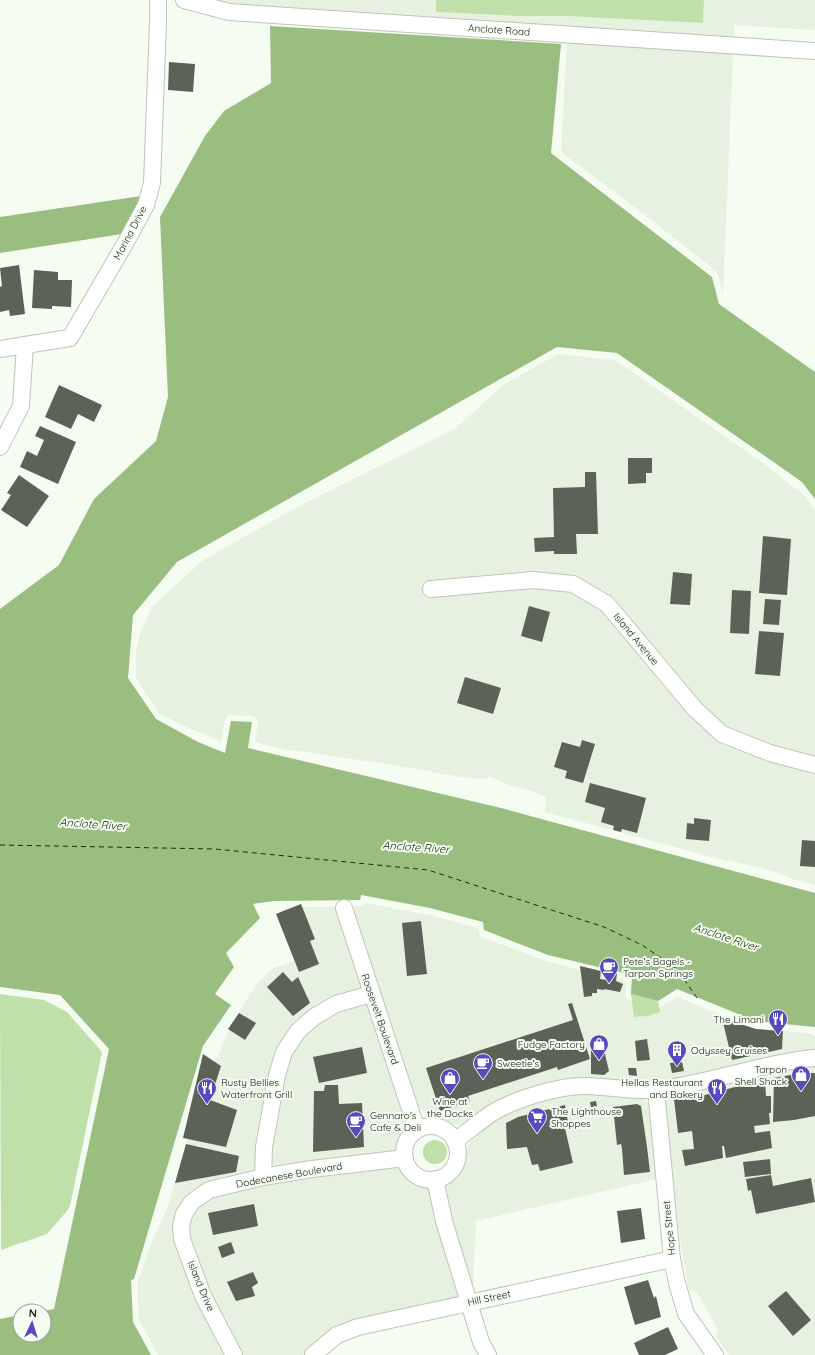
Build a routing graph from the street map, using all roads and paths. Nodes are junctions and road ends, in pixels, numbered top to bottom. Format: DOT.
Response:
graph roads {
  1 [pos="158,0"];
  2 [pos="184,0"];
  3 [pos="815,51"];
  4 [pos="25,345"];
  5 [pos="0,349"];
  6 [pos="0,448"];
  7 [pos="431,589"];
  8 [pos="815,765"];
  9 [pos="344,908"];
  10 [pos="371,994"];
  11 [pos="815,1058"];
  12 [pos="656,1090"];
  13 [pos="417,1130"];
  14 [pos="455,1141"];
  15 [pos="405,1158"];
  16 [pos="263,1178"];
  17 [pos="435,1179"];
  18 [pos="184,1214"];
  19 [pos="672,1259"];
  20 [pos="470,1302"];
  21 [pos="234,1355"];
  22 [pos="313,1355"];
  23 [pos="488,1355"];
  24 [pos="715,1355"];
  1 -- 4 [label="street, Marina Drive"];
  2 -- 3 [label="street, Anclote Road"];
  4 -- 5 [label="street, Marina Drive"];
  4 -- 6 [label="street"];
  7 -- 8 [label="street, Island Avenue"];
  9 -- 10 [label="street, Roosevelt Boulevard"];
  10 -- 13 [label="street, Roosevelt Boulevard"];
  10 -- 16 [label="street"];
  11 -- 12 [label="street"];
  12 -- 14 [label="street"];
  12 -- 19 [label="street, Hope Street"];
  13 -- 14 [label="street"];
  13 -- 15 [label="street"];
  14 -- 17 [label="street"];
  15 -- 16 [label="street, Dodecanese Boulevard"];
  15 -- 17 [label="street"];
  16 -- 18 [label="street, Dodecanese Boulevard"];
  17 -- 20 [label="street"];
  18 -- 21 [label="street, Island Drive"];
  19 -- 20 [label="street, Hill Street"];
  19 -- 24 [label="street, Hope Street"];
  20 -- 22 [label="street, Hill Street"];
  20 -- 23 [label="street"];
}
